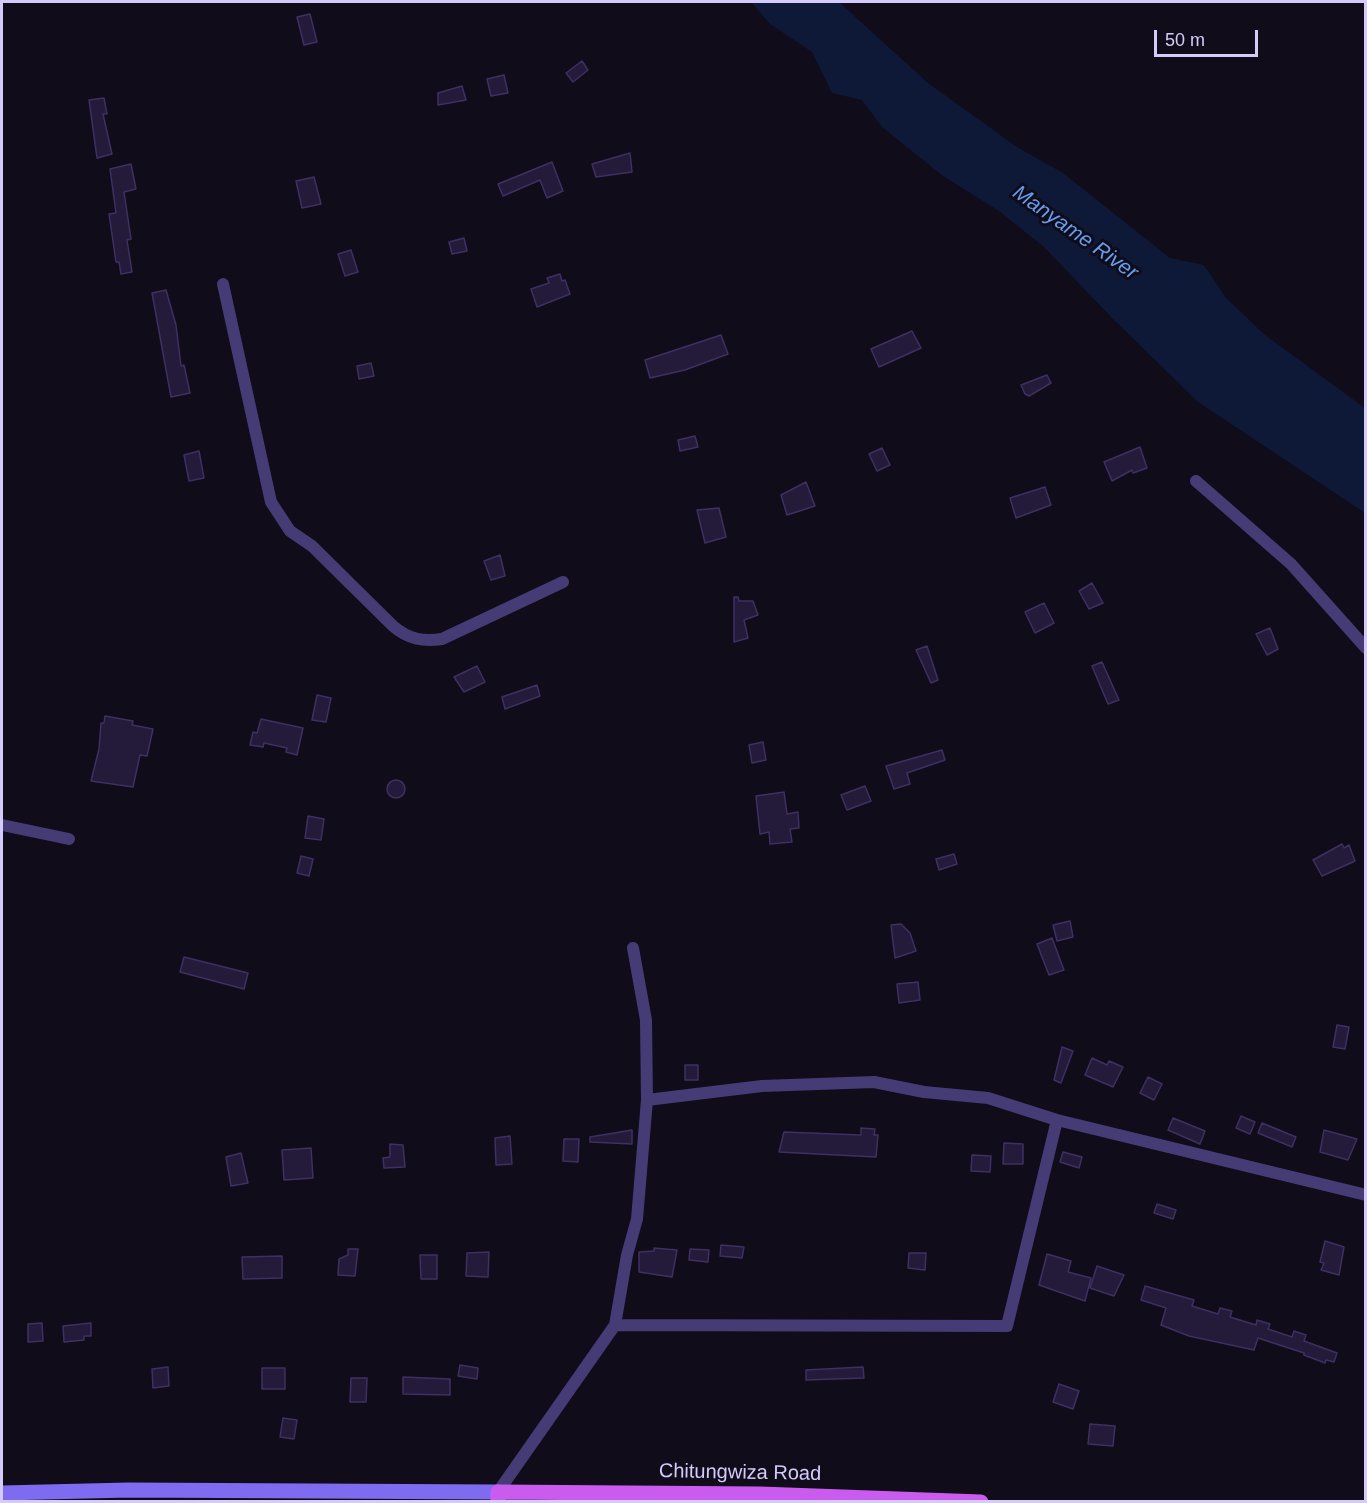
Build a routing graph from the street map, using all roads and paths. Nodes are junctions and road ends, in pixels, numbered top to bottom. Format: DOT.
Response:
graph roads {
  1 [pos="224,284"];
  2 [pos="1196,482"];
  3 [pos="563,582"];
  4 [pos="1365,648"];
  5 [pos="2,825"];
  6 [pos="69,838"];
  7 [pos="633,948"];
  8 [pos="647,1100"];
  9 [pos="1057,1120"];
  10 [pos="1365,1195"];
  11 [pos="615,1326"];
  12 [pos="2,1493"];
  13 [pos="701,1493"];
  14 [pos="126,1496"];
  15 [pos="498,1497"];
  16 [pos="678,1502"];
  17 [pos="981,1502"];
  1 -- 3 [label="street"];
  2 -- 4 [label="street"];
  5 -- 6 [label="street"];
  7 -- 8 [label="street"];
  8 -- 9 [label="street"];
  8 -- 11 [label="street"];
  9 -- 10 [label="street"];
  9 -- 11 [label="street"];
  11 -- 15 [label="street"];
  12 -- 14 [label="main road"];
  13 -- 15 [label="main road, Chitungwiza Road"];
  13 -- 16 [label="main road"];
  13 -- 17 [label="main road, Chitungwiza Road"];
  14 -- 15 [label="main road"];
}
